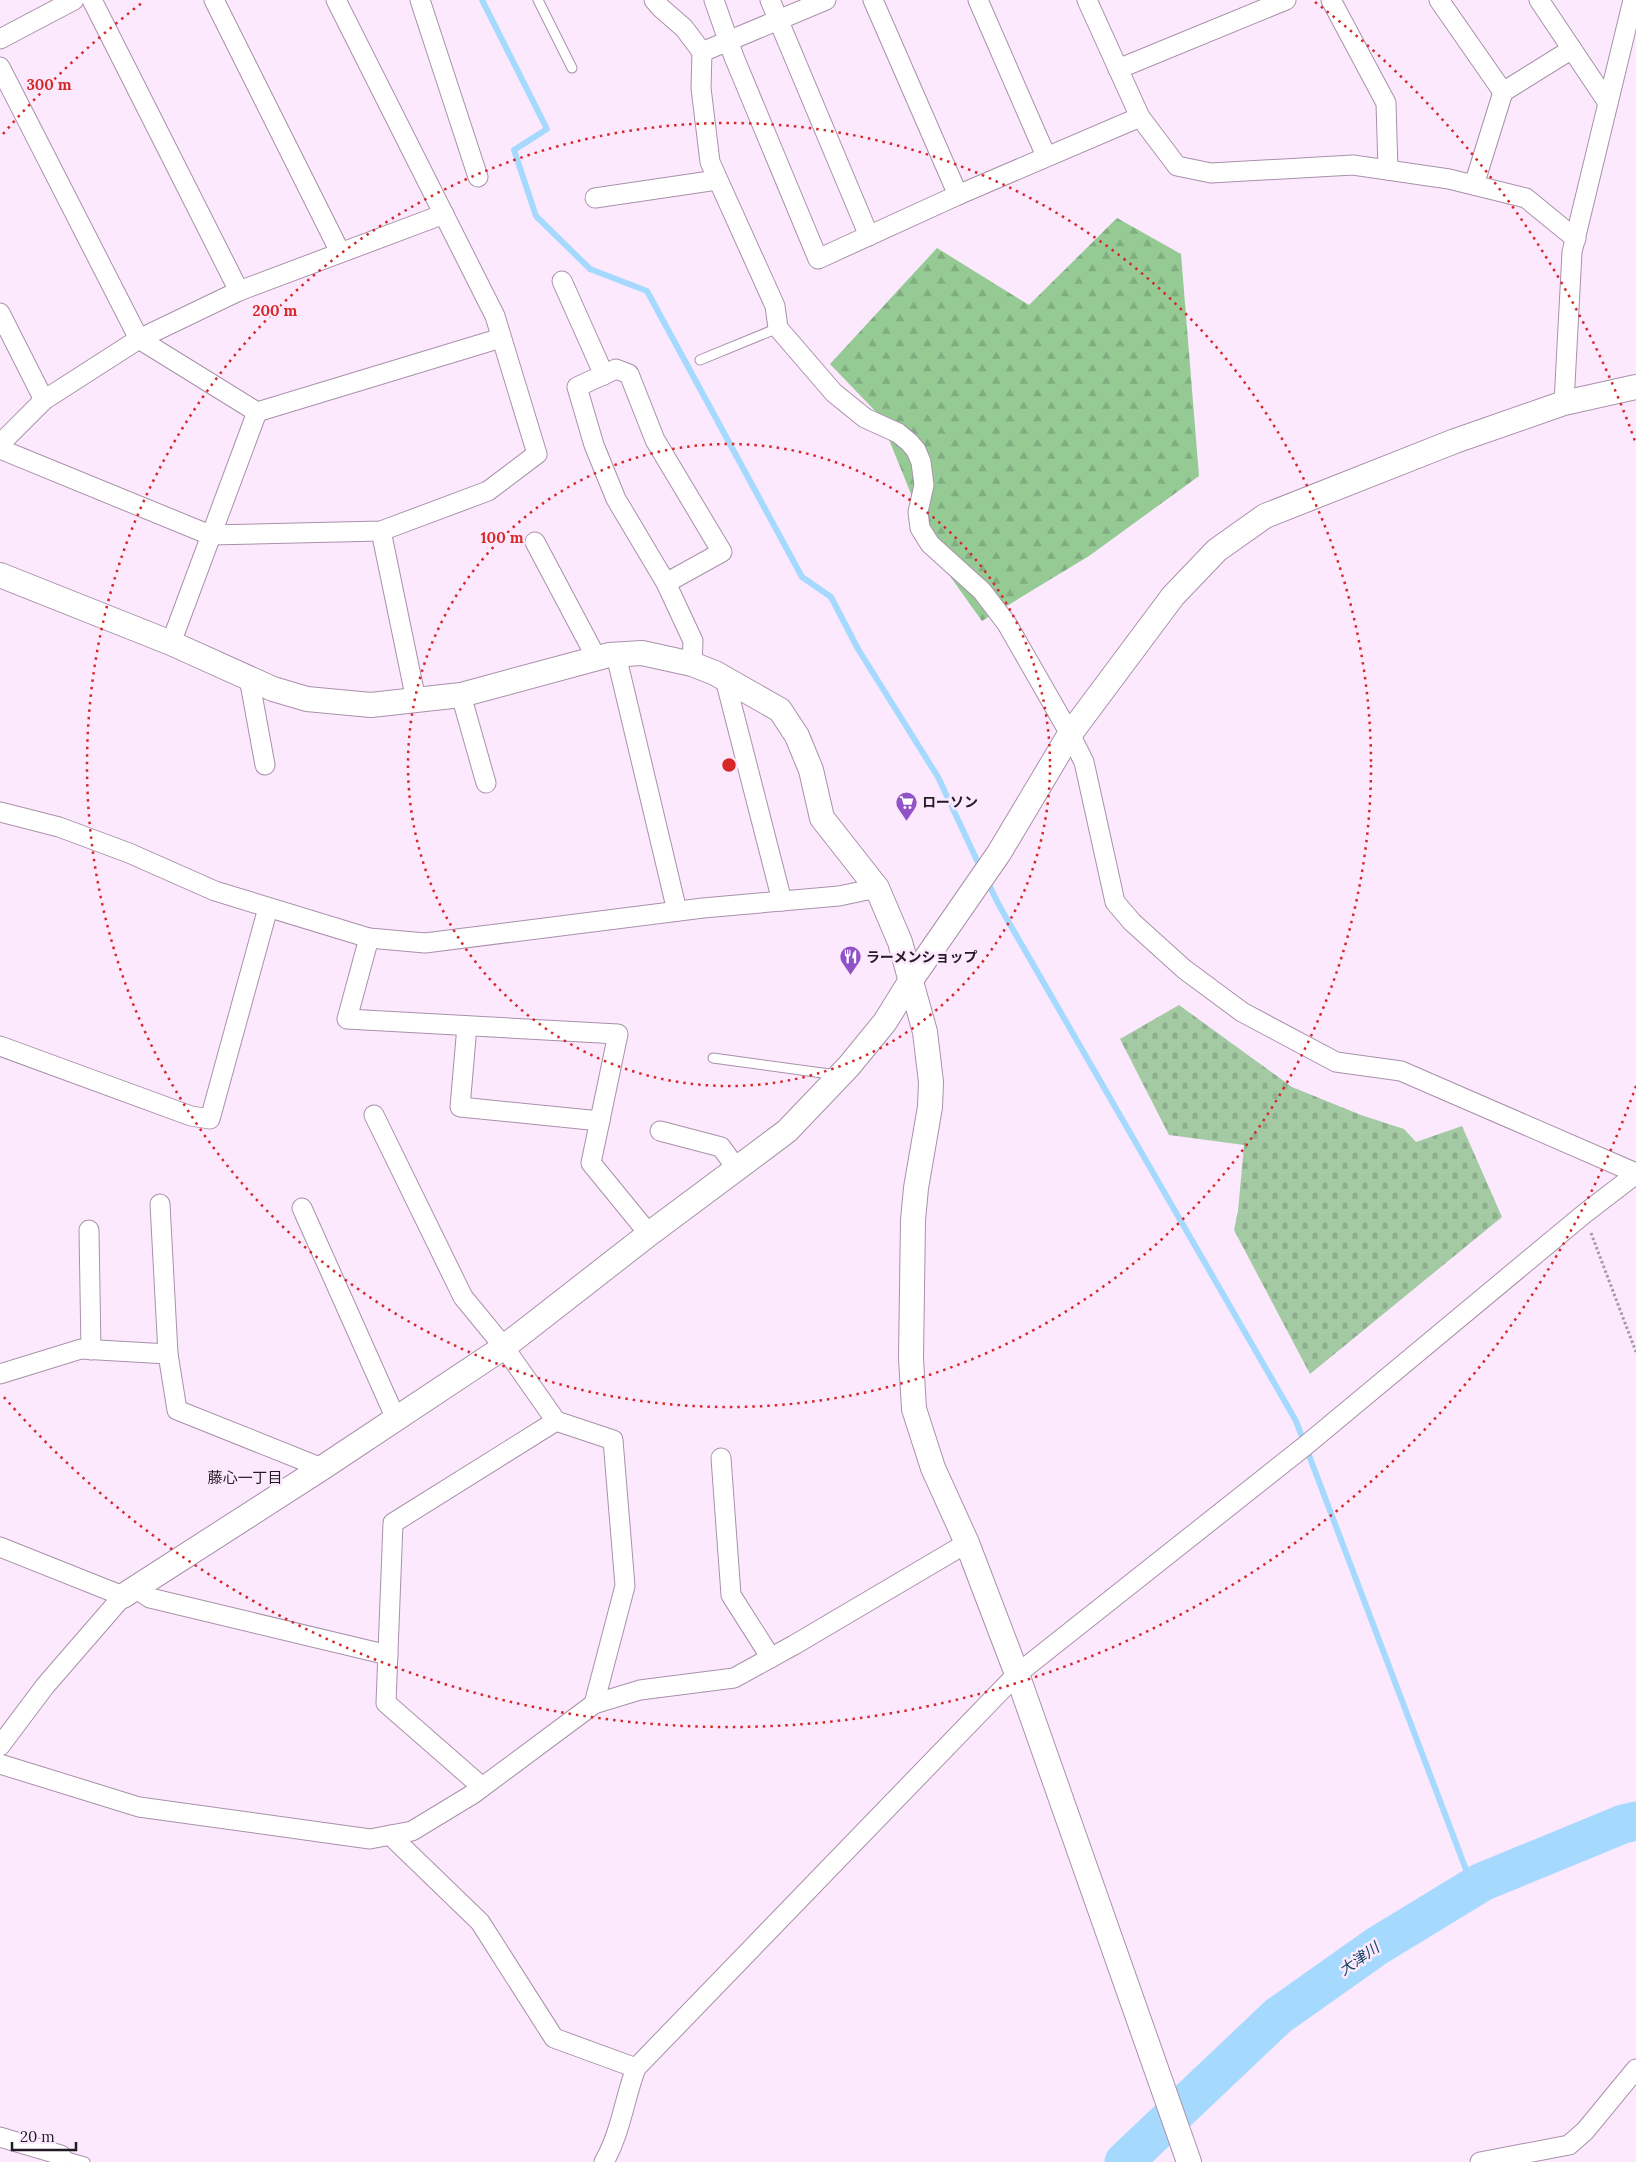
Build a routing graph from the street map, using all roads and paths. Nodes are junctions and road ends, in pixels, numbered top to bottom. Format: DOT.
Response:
graph roads {
  1 [pos="74,0"];
  2 [pos="92,0"];
  3 [pos="214,0"];
  4 [pos="336,0"];
  5 [pos="538,0"];
  6 [pos="654,0"];
  7 [pos="714,0"];
  8 [pos="770,0"];
  9 [pos="826,0"];
  10 [pos="873,0"];
  11 [pos="978,0"];
  12 [pos="1087,0"];
  13 [pos="1331,0"];
  14 [pos="1440,0"];
  15 [pos="1539,0"];
  16 [pos="1633,0"];
  17 [pos="424,1"];
  18 [pos="1278,1"];
  19 [pos="777,20"];
  20 [pos="0,39"];
  21 [pos="728,40"];
  22 [pos="1572,49"];
  23 [pos="702,52"];
  24 [pos="0,67"];
  25 [pos="572,68"];
  26 [pos="1118,69"];
  27 [pos="1502,92"];
  28 [pos="1608,103"];
  29 [pos="1140,117"];
  30 [pos="1046,156"];
  31 [pos="1388,170"];
  32 [pos="478,177"];
  33 [pos="717,180"];
  34 [pos="1474,185"];
  35 [pos="958,195"];
  36 [pos="595,198"];
  37 [pos="444,214"];
  38 [pos="869,236"];
  39 [pos="1576,239"];
  40 [pos="340,252"];
  41 [pos="562,281"];
  42 [pos="239,291"];
  43 [pos="0,313"];
  44 [pos="778,328"];
  45 [pos="501,338"];
  46 [pos="139,339"];
  47 [pos="700,360"];
  48 [pos="604,374"];
  49 [pos="1636,387"];
  50 [pos="44,400"];
  51 [pos="1564,403"];
  52 [pos="257,412"];
  53 [pos="0,444"];
  54 [pos="0,450"];
  55 [pos="381,531"];
  56 [pos="210,534"];
  57 [pos="534,542"];
  58 [pos="0,575"];
  59 [pos="666,584"];
  60 [pos="171,643"];
  61 [pos="606,657"];
  62 [pos="692,664"];
  63 [pos="249,678"];
  64 [pos="725,679"];
  65 [pos="461,695"];
  66 [pos="416,700"];
  67 [pos="1070,734"];
  68 [pos="265,765"];
  69 [pos="486,784"];
  70 [pos="0,812"];
  71 [pos="877,888"];
  72 [pos="782,901"];
  73 [pos="268,908"];
  74 [pos="677,911"];
  75 [pos="369,938"];
  76 [pos="911,980"];
  77 [pos="467,1026"];
  78 [pos="0,1046"];
  79 [pos="713,1058"];
  80 [pos="839,1076"];
  81 [pos="374,1115"];
  82 [pos="600,1121"];
  83 [pos="660,1131"];
  84 [pos="737,1169"];
  85 [pos="1636,1174"];
  86 [pos="160,1204"];
  87 [pos="302,1208"];
  88 [pos="1584,1214"];
  89 [pos="89,1230"];
  90 [pos="648,1234"];
  91 [pos="504,1347"];
  92 [pos="91,1350"];
  93 [pos="1636,1352"];
  94 [pos="168,1354"];
  95 [pos="0,1374"];
  96 [pos="396,1419"];
  97 [pos="556,1421"];
  98 [pos="721,1458"];
  99 [pos="322,1468"];
  100 [pos="967,1543"];
  101 [pos="0,1547"];
  102 [pos="129,1592"];
  103 [pos="388,1654"];
  104 [pos="771,1658"];
  105 [pos="1017,1674"];
  106 [pos="594,1704"];
  107 [pos="0,1746"];
  108 [pos="0,1764"];
  109 [pos="482,1787"];
  110 [pos="390,1835"];
  111 [pos="636,2068"];
  112 [pos="1636,2069"];
  113 [pos="0,2137"];
  114 [pos="61,2155"];
  115 [pos="84,2162"];
  116 [pos="604,2162"];
  117 [pos="1189,2162"];
  118 [pos="1480,2162"];
  1 -- 20 [label="street"];
  2 -- 42 [label="street"];
  3 -- 40 [label="street"];
  4 -- 37 [label="street"];
  5 -- 25 [label="lane"];
  6 -- 23 [label="street"];
  7 -- 21 [label="street"];
  8 -- 19 [label="street"];
  9 -- 19 [label="street"];
  10 -- 35 [label="street"];
  11 -- 30 [label="street"];
  12 -- 26 [label="street"];
  13 -- 31 [label="street"];
  14 -- 27 [label="street"];
  15 -- 22 [label="street"];
  16 -- 28 [label="street"];
  17 -- 32 [label="street"];
  18 -- 26 [label="street"];
  19 -- 21 [label="street"];
  19 -- 38 [label="street"];
  21 -- 23 [label="street"];
  21 -- 38 [label="street"];
  22 -- 27 [label="street"];
  22 -- 28 [label="street"];
  23 -- 33 [label="street"];
  24 -- 46 [label="street"];
  26 -- 29 [label="street"];
  27 -- 34 [label="street"];
  28 -- 39 [label="street"];
  29 -- 30 [label="street"];
  29 -- 31 [label="street"];
  30 -- 35 [label="street"];
  31 -- 34 [label="street"];
  33 -- 36 [label="street"];
  33 -- 44 [label="street"];
  34 -- 39 [label="street"];
  35 -- 38 [label="street"];
  37 -- 40 [label="street"];
  37 -- 45 [label="street"];
  39 -- 51 [label="street"];
  40 -- 42 [label="street"];
  41 -- 48 [label="street"];
  42 -- 46 [label="street"];
  43 -- 50 [label="street"];
  44 -- 47 [label="lane"];
  44 -- 67 [label="street"];
  45 -- 52 [label="street"];
  45 -- 55 [label="street"];
  46 -- 50 [label="street"];
  46 -- 52 [label="street"];
  48 -- 59 [label="street"];
  48 -- 59 [label="street"];
  49 -- 51 [label="street"];
  50 -- 53 [label="street"];
  51 -- 67 [label="street"];
  52 -- 56 [label="street"];
  54 -- 56 [label="street"];
  55 -- 56 [label="street"];
  55 -- 66 [label="street"];
  56 -- 60 [label="street"];
  57 -- 61 [label="street"];
  58 -- 60 [label="street"];
  59 -- 62 [label="street"];
  60 -- 63 [label="street"];
  61 -- 62 [label="street"];
  61 -- 65 [label="street"];
  61 -- 74 [label="street"];
  62 -- 64 [label="street"];
  63 -- 66 [label="street"];
  63 -- 68 [label="street"];
  64 -- 71 [label="street"];
  64 -- 72 [label="street"];
  65 -- 66 [label="street"];
  65 -- 69 [label="street"];
  67 -- 76 [label="street"];
  67 -- 85 [label="street"];
  70 -- 73 [label="street"];
  71 -- 72 [label="street"];
  71 -- 76 [label="street"];
  72 -- 74 [label="street"];
  73 -- 75 [label="street"];
  73 -- 78 [label="street"];
  74 -- 75 [label="street"];
  75 -- 77 [label="street"];
  76 -- 80 [label="street"];
  76 -- 100 [label="street"];
  77 -- 82 [label="street"];
  77 -- 82 [label="street"];
  79 -- 80 [label="lane"];
  80 -- 84 [label="street"];
  81 -- 91 [label="street"];
  82 -- 90 [label="street"];
  83 -- 84 [label="street"];
  84 -- 90 [label="street"];
  85 -- 88 [label="street"];
  86 -- 94 [label="street"];
  87 -- 96 [label="street"];
  88 -- 93 [label="path"];
  88 -- 105 [label="street"];
  89 -- 92 [label="street"];
  90 -- 91 [label="street"];
  91 -- 96 [label="street"];
  91 -- 97 [label="street"];
  92 -- 94 [label="street"];
  92 -- 95 [label="street"];
  94 -- 99 [label="street"];
  96 -- 99 [label="street"];
  97 -- 103 [label="street"];
  97 -- 106 [label="street"];
  98 -- 104 [label="street"];
  99 -- 102 [label="street"];
  100 -- 104 [label="street"];
  100 -- 105 [label="street"];
  101 -- 102 [label="street"];
  102 -- 103 [label="street"];
  102 -- 107 [label="street"];
  103 -- 109 [label="street"];
  104 -- 106 [label="street"];
  105 -- 111 [label="street"];
  105 -- 117 [label="street"];
  106 -- 109 [label="street"];
  108 -- 110 [label="street"];
  109 -- 110 [label="street"];
  110 -- 111 [label="street"];
  111 -- 116 [label="street"];
  112 -- 118 [label="street"];
  113 -- 114 [label="street"];
  114 -- 115 [label="lane"];
}
